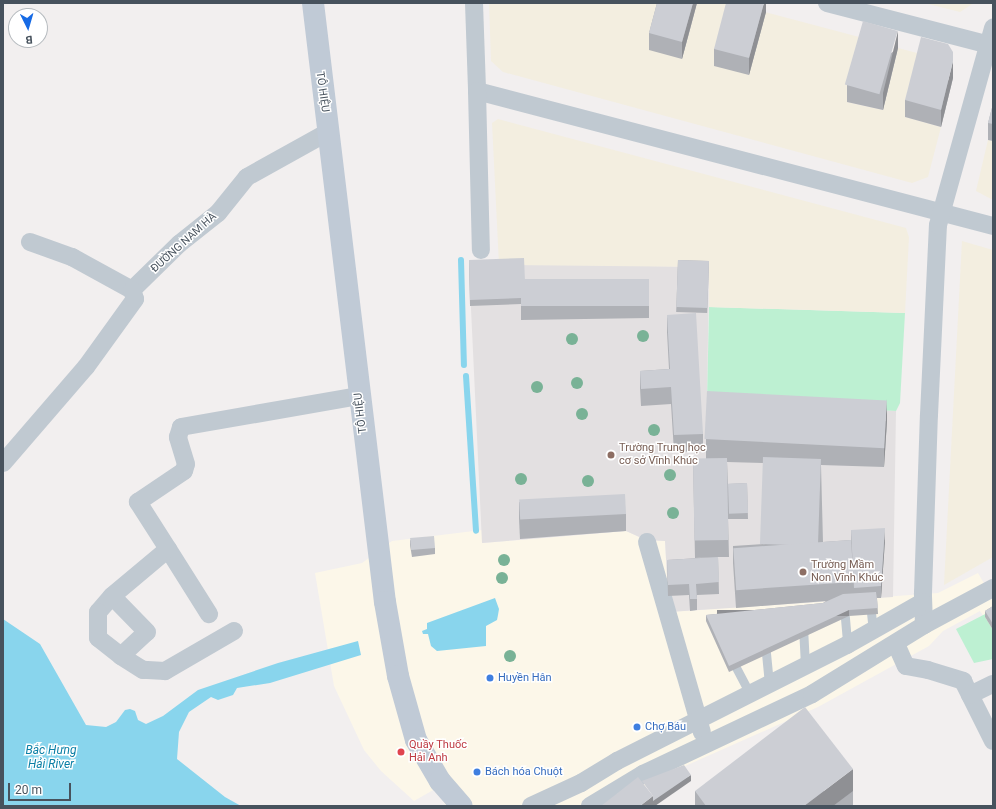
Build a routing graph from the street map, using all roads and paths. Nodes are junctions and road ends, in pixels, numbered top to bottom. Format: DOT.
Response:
graph roads {
  1 [pos="313,3"];
  2 [pos="474,3"];
  3 [pos="827,3"];
  4 [pos="991,39"];
  5 [pos="477,91"];
  6 [pos="328,132"];
  7 [pos="942,212"];
  8 [pos="993,226"];
  9 [pos="30,242"];
  10 [pos="481,250"];
  11 [pos="132,290"];
  12 [pos="359,396"];
  13 [pos="3,463"];
  14 [pos="647,542"];
  15 [pos="168,549"];
  16 [pos="993,588"];
  17 [pos="112,596"];
  18 [pos="923,602"];
  19 [pos="209,614"];
  20 [pos="802,620"];
  21 [pos="924,625"];
  22 [pos="873,630"];
  23 [pos="234,631"];
  24 [pos="764,636"];
  25 [pos="896,644"];
  26 [pos="847,645"];
  27 [pos="725,647"];
  28 [pos="121,656"];
  29 [pos="745,656"];
  30 [pos="731,657"];
  31 [pos="805,665"];
  32 [pos="769,684"];
  33 [pos="993,684"];
  34 [pos="750,694"];
  35 [pos="970,695"];
  36 [pos="697,722"];
  37 [pos="993,741"];
  38 [pos="708,744"];
  39 [pos="462,806"];
  40 [pos="531,806"];
  41 [pos="590,806"];
  1 -- 6 [label="main road, TÔ HIỆU"];
  2 -- 5 [label="street"];
  3 -- 4 [label="street"];
  4 -- 7 [label="street"];
  5 -- 7 [label="street"];
  5 -- 10 [label="street"];
  6 -- 11 [label="street, ĐƯỜNG NAM HÀ"];
  6 -- 12 [label="main road, TÔ HIỆU"];
  7 -- 8 [label="street"];
  7 -- 18 [label="street"];
  9 -- 11 [label="street"];
  11 -- 13 [label="street"];
  12 -- 15 [label="street"];
  12 -- 39 [label="main road, TÔ HIỆU"];
  14 -- 36 [label="street"];
  15 -- 17 [label="street"];
  15 -- 19 [label="street"];
  16 -- 21 [label="street"];
  17 -- 28 [label="street"];
  17 -- 28 [label="street"];
  18 -- 21 [label="street"];
  18 -- 22 [label="street"];
  20 -- 31 [label="lane"];
  21 -- 25 [label="street"];
  22 -- 26 [label="street"];
  22 -- 26 [label="lane"];
  23 -- 28 [label="street"];
  24 -- 32 [label="lane"];
  25 -- 35 [label="street"];
  25 -- 38 [label="street"];
  26 -- 31 [label="street"];
  27 -- 30 [label="lane"];
  29 -- 30 [label="lane"];
  30 -- 34 [label="lane"];
  31 -- 32 [label="street"];
  32 -- 34 [label="street"];
  33 -- 35 [label="street"];
  34 -- 36 [label="street"];
  35 -- 37 [label="street"];
  36 -- 38 [label="street"];
  36 -- 40 [label="street"];
  38 -- 41 [label="street"];
}
